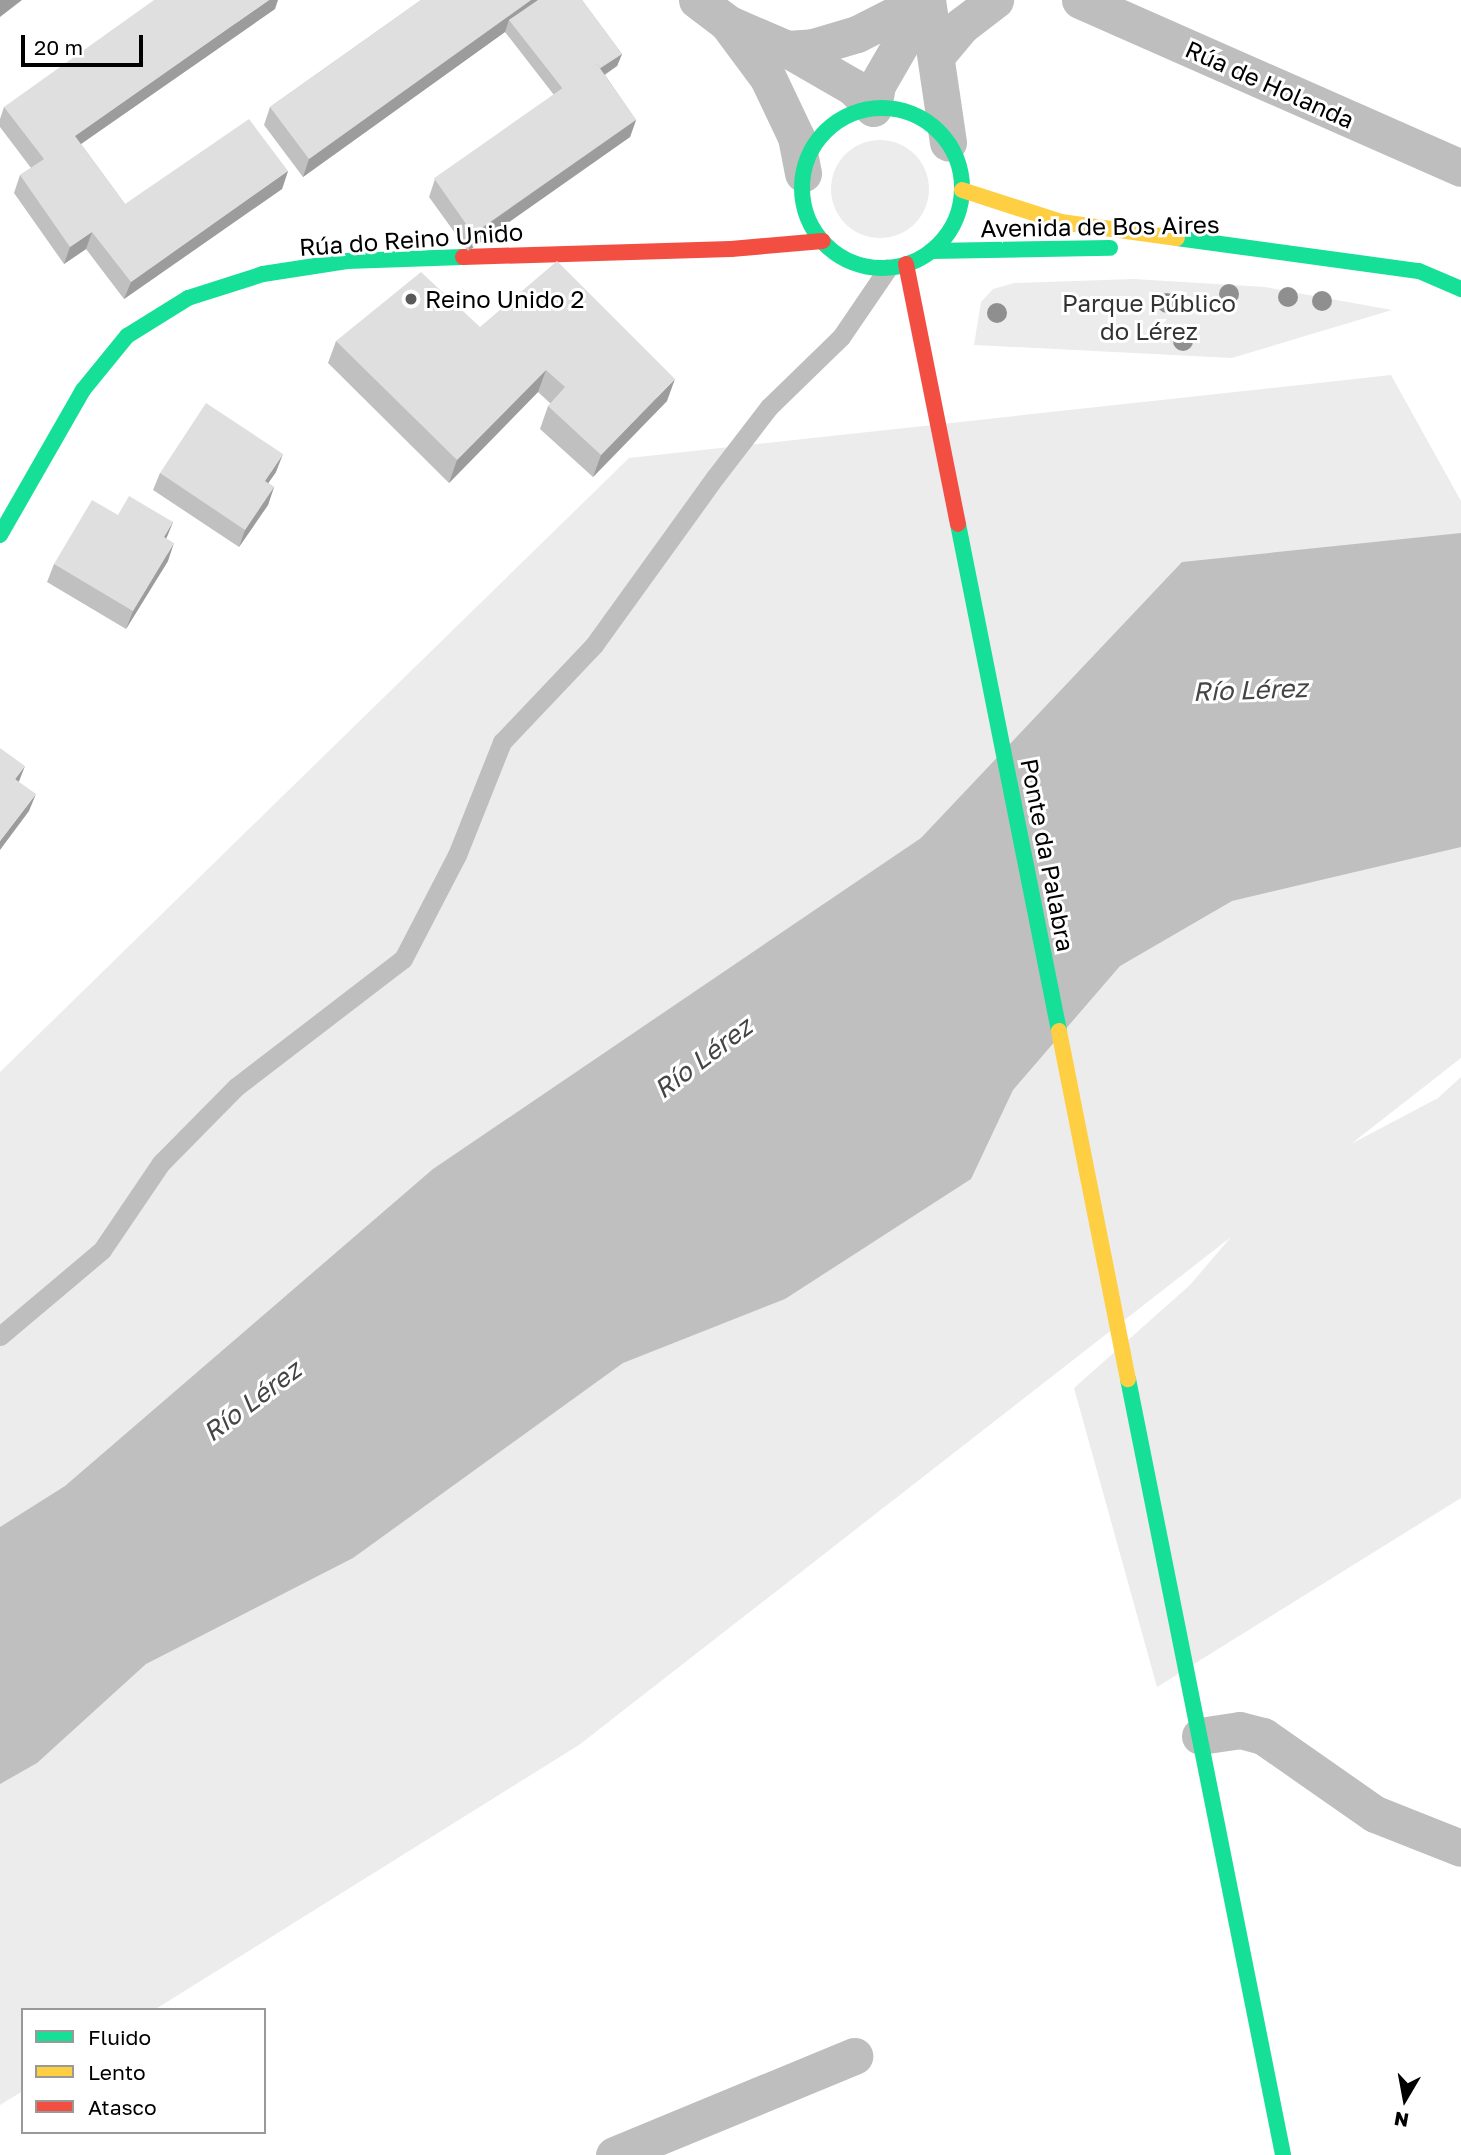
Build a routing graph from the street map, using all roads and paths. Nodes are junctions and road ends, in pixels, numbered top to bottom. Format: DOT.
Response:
graph roads {
  1 [pos="697,0"];
  2 [pos="926,0"];
  3 [pos="995,0"];
  4 [pos="1080,0"];
  5 [pos="727,23"];
  6 [pos="787,49"];
  7 [pos="936,56"];
  8 [pos="873,108"];
  9 [pos="948,142"];
  10 [pos="1461,168"];
  11 [pos="803,173"];
  12 [pos="962,190"];
  13 [pos="823,241"];
  14 [pos="1270,247"];
  15 [pos="932,251"];
  16 [pos="897,266"];
  17 [pos="1461,289"];
  18 [pos="0,535"];
  19 [pos="0,1336"];
  20 [pos="1200,1736"];
  21 [pos="1461,1848"];
  22 [pos="854,2056"];
  23 [pos="614,2155"];
  24 [pos="1283,2155"];
  1 -- 5 [label="street"];
  2 -- 6 [label="street"];
  2 -- 7 [label="street"];
  2 -- 8 [label="street"];
  3 -- 7 [label="street"];
  4 -- 10 [label="street, Rúa de Holanda"];
  5 -- 6 [label="street"];
  5 -- 11 [label="street"];
  6 -- 8 [label="street"];
  7 -- 9 [label="street"];
  8 -- 9 [label="street"];
  8 -- 11 [label="street"];
  9 -- 12 [label="street"];
  11 -- 13 [label="street"];
  12 -- 14 [label="street, Avenida de Bos Aires"];
  12 -- 15 [label="street"];
  13 -- 16 [label="street"];
  13 -- 18 [label="street, Rúa do Reino Unido"];
  14 -- 15 [label="street, Avenida de Bos Aires"];
  14 -- 17 [label="street, Avenida de Bos Aires"];
  15 -- 16 [label="street"];
  16 -- 19 [label="lane"];
  16 -- 20 [label="street, Ponte da Palabra"];
  20 -- 21 [label="street"];
  20 -- 24 [label="street, Ponte da Palabra"];
  22 -- 23 [label="street"];
}
